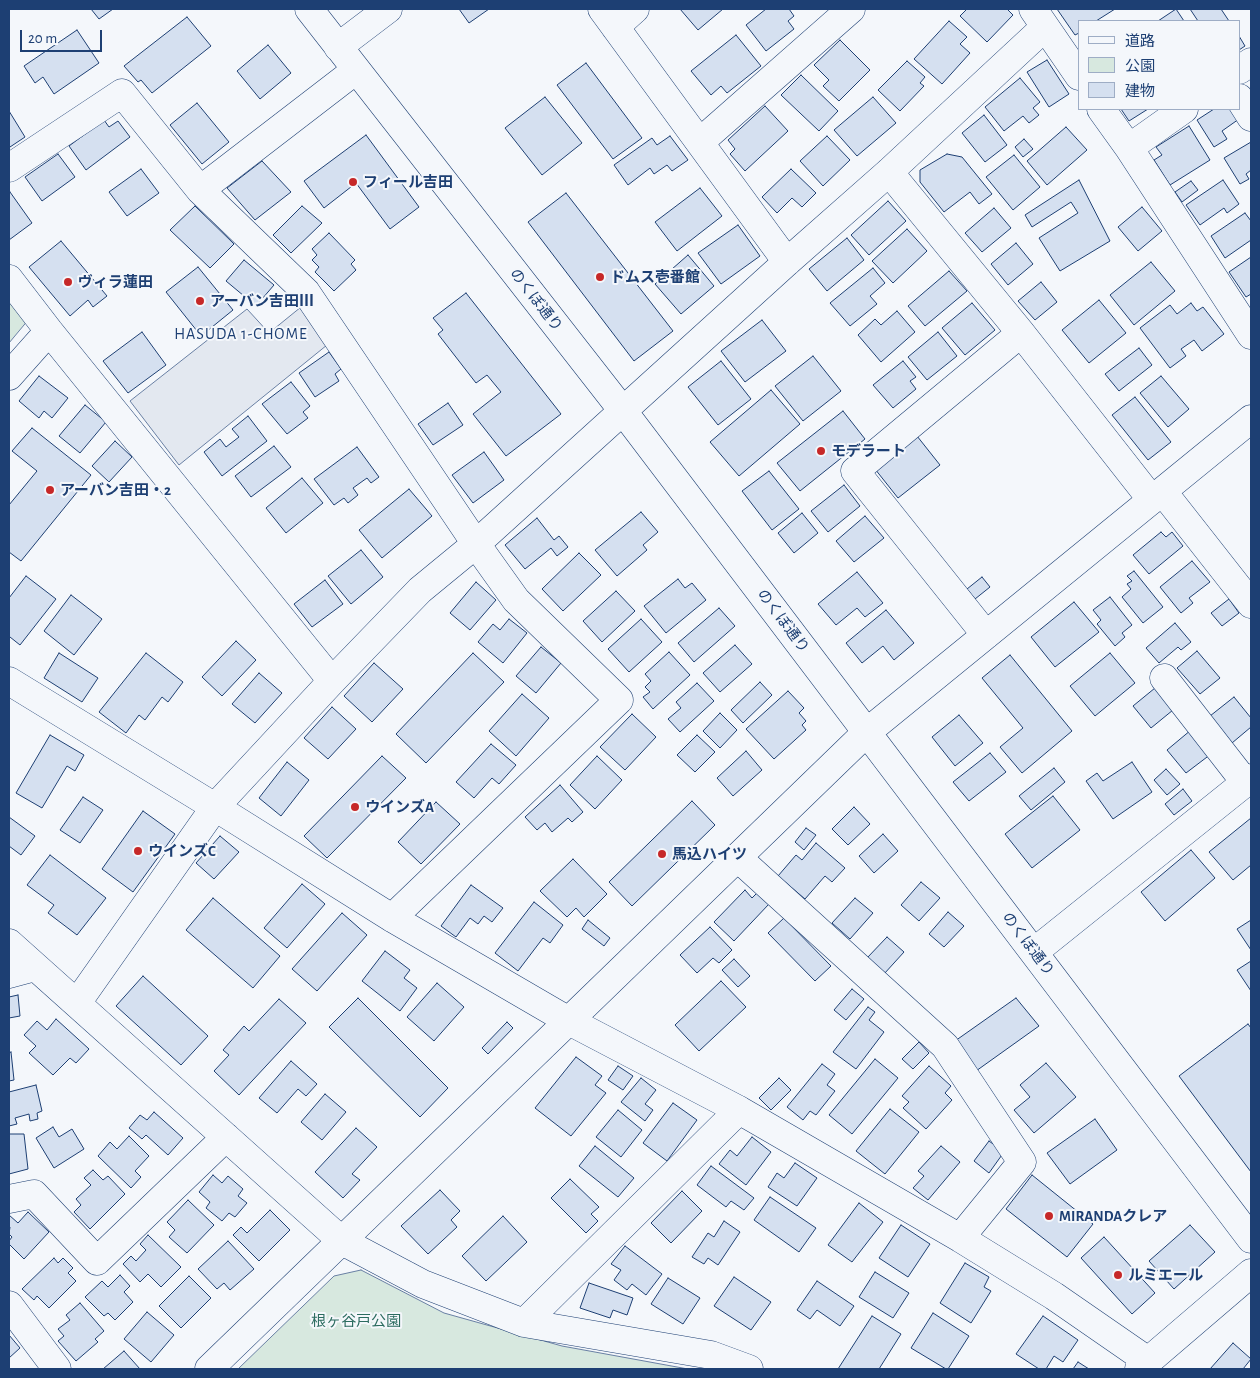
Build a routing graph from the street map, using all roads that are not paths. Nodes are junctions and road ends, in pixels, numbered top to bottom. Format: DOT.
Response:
graph roads {
  1 [pos="309,9"];
  2 [pos="388,9"];
  3 [pos="635,9"];
  4 [pos="850,9"];
  5 [pos="608,18"];
  6 [pos="1039,18"];
  7 [pos="338,47"];
  8 [pos="1251,62"];
  9 [pos="1240,69"];
  10 [pos="356,70"];
  11 [pos="1078,75"];
  12 [pos="1240,100"];
  13 [pos="1103,110"];
  14 [pos="1183,110"];
  15 [pos="1251,117"];
  16 [pos="700,142"];
  17 [pos="1129,148"];
  18 [pos="9,168"];
  19 [pos="889,172"];
  20 [pos="200,190"];
  21 [pos="787,262"];
  22 [pos="9,279"];
  23 [pos="49,331"];
  24 [pos="1021,333"];
  25 [pos="1251,335"];
  26 [pos="9,376"];
  27 [pos="623,411"];
  28 [pos="1251,419"];
  29 [pos="1158,496"];
  30 [pos="476,544"];
  31 [pos="1251,604"];
  32 [pos="986,636"];
  33 [pos="1164,678"];
  34 [pos="9,681"];
  35 [pos="332,681"];
  36 [pos="868,732"];
  37 [pos="1248,780"];
  38 [pos="215,807"];
  39 [pos="738,858"];
  40 [pos="392,918"];
  41 [pos="9,943"];
  42 [pos="1034,952"];
  43 [pos="35,967"];
  44 [pos="9,974"];
  45 [pos="77,1003"];
  46 [pos="569,1021"];
  47 [pos="739,1110"];
  48 [pos="226,1137"];
  49 [pos="9,1200"];
  50 [pos="960,1238"];
  51 [pos="1251,1239"];
  52 [pos="342,1241"];
  53 [pos="1251,1273"];
  54 [pos="9,1305"];
  55 [pos="524,1323"];
  56 [pos="1143,1365"];
  57 [pos="57,1369"];
  58 [pos="209,1369"];
  59 [pos="749,1369"];
  1 -- 7 [label="street, のくぼ通り"];
  2 -- 7 [label="street"];
  3 -- 5 [label="street"];
  4 -- 16 [label="street"];
  5 -- 16 [label="street"];
  6 -- 11 [label="street"];
  6 -- 19 [label="street"];
  7 -- 10 [label="street, のくぼ通り"];
  8 -- 9 [label="street"];
  10 -- 20 [label="street"];
  10 -- 27 [label="street, のくぼ通り"];
  12 -- 15 [label="street"];
  13 -- 17 [label="street"];
  14 -- 17 [label="street"];
  16 -- 21 [label="street"];
  17 -- 25 [label="street"];
  18 -- 20 [label="street"];
  19 -- 21 [label="street"];
  19 -- 24 [label="street"];
  20 -- 30 [label="street"];
  21 -- 27 [label="street"];
  22 -- 23 [label="street"];
  23 -- 26 [label="street"];
  23 -- 35 [label="street"];
  24 -- 29 [label="street"];
  24 -- 32 [label="street"];
  27 -- 30 [label="street"];
  27 -- 36 [label="street, のくぼ通り"];
  28 -- 29 [label="street"];
  29 -- 31 [label="street"];
  29 -- 32 [label="street"];
  30 -- 35 [label="street"];
  30 -- 40 [label="street"];
  32 -- 36 [label="street"];
  33 -- 37 [label="street"];
  34 -- 38 [label="street"];
  35 -- 38 [label="street"];
  36 -- 39 [label="street"];
  36 -- 42 [label="street, のくぼ通り"];
  37 -- 42 [label="street"];
  38 -- 40 [label="street"];
  38 -- 45 [label="street"];
  39 -- 46 [label="street"];
  39 -- 50 [label="street"];
  40 -- 46 [label="street"];
  41 -- 43 [label="street"];
  42 -- 51 [label="street, のくぼ通り"];
  43 -- 44 [label="street"];
  43 -- 45 [label="street"];
  45 -- 48 [label="street"];
  46 -- 47 [label="street"];
  46 -- 52 [label="street"];
  47 -- 50 [label="street"];
  47 -- 55 [label="street"];
  48 -- 49 [label="street"];
  48 -- 52 [label="street"];
  50 -- 56 [label="street"];
  52 -- 55 [label="street"];
  52 -- 58 [label="street"];
  53 -- 56 [label="street"];
  54 -- 57 [label="street"];
  55 -- 59 [label="street"];
}
